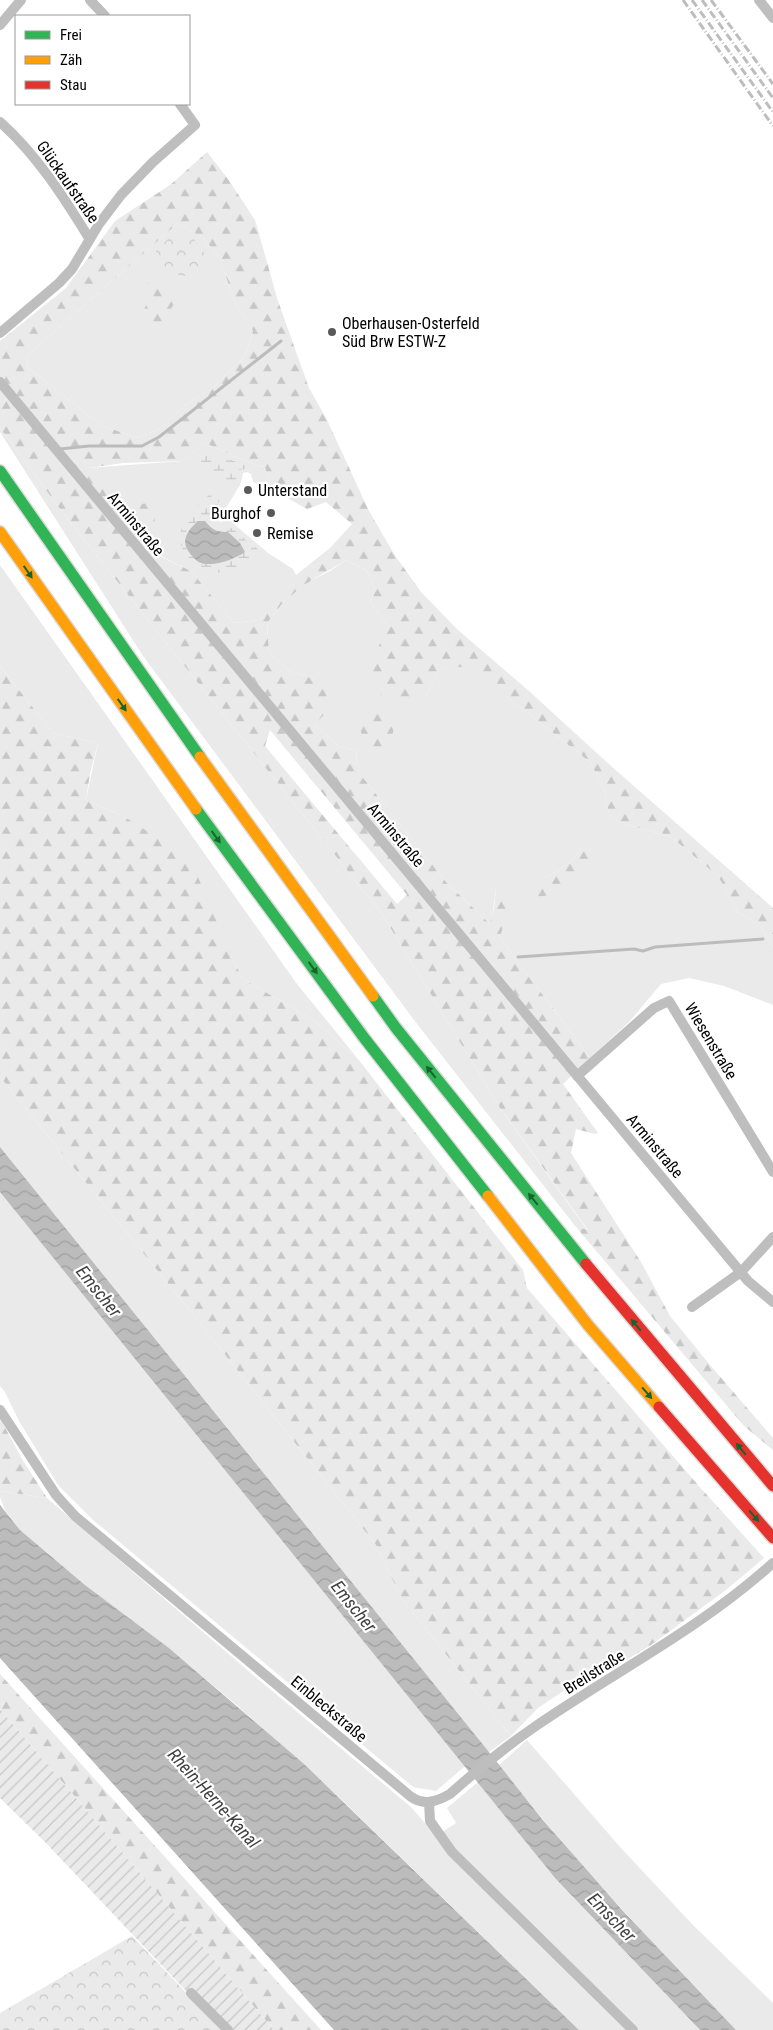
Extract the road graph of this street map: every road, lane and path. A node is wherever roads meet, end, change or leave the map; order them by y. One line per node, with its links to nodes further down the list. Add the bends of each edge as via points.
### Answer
1 (21, 0): 6 (street)
2 (90, 0): 4 (street)
3 (759, 0): 5 (street)
4 (104, 15)
5 (773, 18)
6 (0, 25)
7 (181, 105): 9 (street, Glückaufstraße, via 195,125 135,179)
8 (0, 122): 9 (street, Glückaufstraße, via 46,172)
9 (89, 238): 10 (street, Glückaufstraße, via 59,283)
10 (0, 333)
11 (0, 382): 14 (street, Arminstraße)
12 (0, 472): 21 (highway, one-way to 12, via 617,1303 396,1028 225,794)
13 (0, 532): 22 (highway, one-way to 22, via 199,814 365,1039 588,1325)
14 (577, 1076): 15 (street, Wiesenstraße, via 654,1008 669,1001); 17 (street, Arminstraße)
15 (773, 1172)
16 (773, 1237): 17 (street)
17 (741, 1272): 18 (street, Arminstraße); 19 (street)
18 (773, 1302)
19 (692, 1307)
20 (0, 1410): 24 (street, Einbleckstraße, via 56,1495 75,1516 410,1796 418,1802)
21 (773, 1486)
22 (773, 1538)
23 (773, 1563): 24 (street, Breilstraße, via 693,1627 533,1728 442,1799)
24 (429, 1802): 27 (street, via 430,1821 452,1852)
25 (191, 1993): 26 (street)
26 (228, 2030)
27 (634, 2030)

